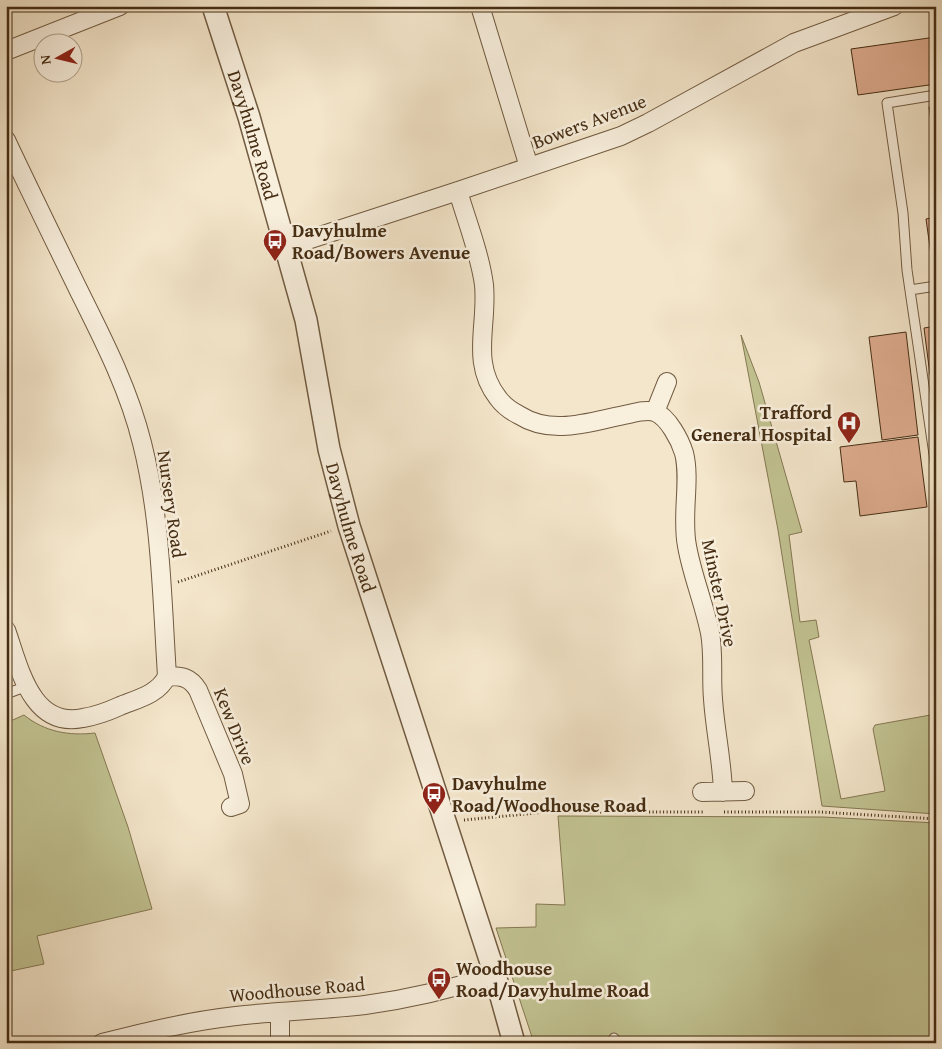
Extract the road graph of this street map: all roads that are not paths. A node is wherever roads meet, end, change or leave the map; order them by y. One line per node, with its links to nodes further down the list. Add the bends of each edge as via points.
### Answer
1 (120, 6): 5 (street)
2 (212, 6): 10 (street, Davyhulme Road, via 249,117)
3 (480, 6): 8 (street)
4 (894, 6): 8 (street, Bowers Avenue, via 794,43 635,130)
5 (6, 51)
6 (936, 95): 12 (lane, via 888,103)
7 (6, 140): 17 (street, Nursery Road, via 104,342 126,392 142,442 157,532)
8 (528, 167): 9 (street, Bowers Avenue)
9 (458, 191): 10 (street, Bowers Avenue); 14 (street, via 484,285 481,354 484,370 499,400 525,420 553,428 638,412)
10 (286, 247): 24 (street, Davyhulme Road, via 306,320 329,450 349,526)
11 (936, 286): 12 (lane)
12 (910, 290): 15 (lane)
13 (667, 382): 14 (street)
14 (655, 412): 21 (street, Minster Drive, via 669,425 684,452 687,546 710,635 712,698)
15 (935, 462)
16 (6, 630): 18 (street)
17 (167, 676): 18 (street, via 160,686 145,696 83,718 67,719 54,715 41,707); 23 (street, Kew Drive, via 187,677 198,690 232,774 240,804)
18 (26, 686): 19 (lane)
19 (6, 694)
20 (702, 792): 21 (street)
21 (723, 792): 22 (street)
22 (745, 792)
23 (231, 807)
24 (494, 975): 25 (street, Woodhouse Road, via 411,998); 28 (street, Davyhulme Road)
25 (280, 1012): 26 (street, Woodhouse Road, via 196,1022); 27 (street)
26 (102, 1043)
27 (280, 1043)
28 (514, 1043)

